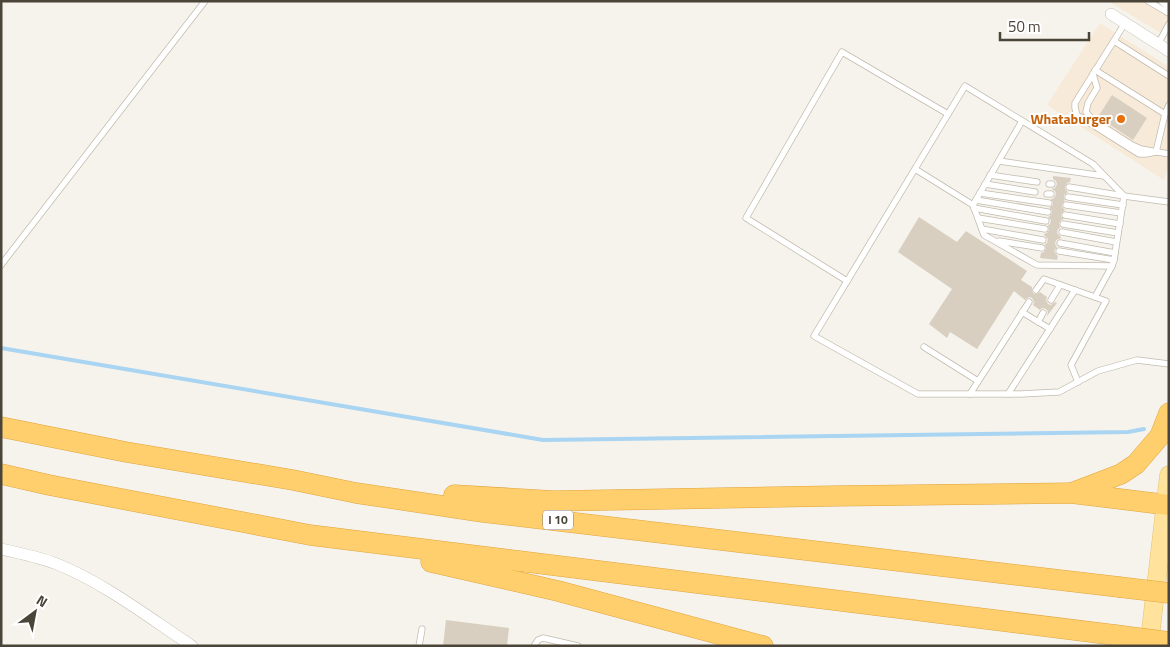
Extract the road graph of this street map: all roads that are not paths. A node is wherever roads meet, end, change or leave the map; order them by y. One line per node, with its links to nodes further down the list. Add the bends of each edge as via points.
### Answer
1 (205, 1): 54 (lane)
2 (1148, 1): 4 (lane)
3 (1161, 1): 4 (lane, via 1166,4)
4 (1168, 12)
5 (1111, 14): 6 (street)
6 (1125, 23): 8 (lane); 9 (street)
7 (1169, 24): 9 (lane)
8 (1114, 42): 11 (lane); 12 (lane)
9 (1158, 44): 10 (street)
10 (1169, 51)
11 (1094, 72): 15 (lane); 17 (lane, via 1097,88 1086,112 1092,120 1132,145); 17 (lane, via 1075,103 1077,115 1139,154)
12 (1169, 76)
13 (1169, 105): 15 (lane)
14 (948, 114): 16 (lane, via 965,86); 20 (lane); 55 (lane, via 842,52 746,218)
15 (1164, 114): 17 (lane)
16 (1022, 121): 19 (lane); 22 (lane, via 1093,164)
17 (1156, 152): 18 (lane)
18 (1169, 154)
19 (999, 161): 21 (lane); 22 (lane)
20 (915, 169): 32 (lane); 55 (lane)
21 (990, 175): 23 (lane); 24 (lane)
22 (1104, 176): 28 (lane)
23 (1036, 182)
24 (985, 184): 26 (lane); 27 (lane)
25 (1069, 187): 28 (lane)
26 (1035, 192)
27 (980, 193): 31 (lane); 32 (lane)
28 (1124, 196): 30 (lane); 33 (lane)
29 (1068, 197): 33 (lane)
30 (1169, 202)
31 (1049, 203)
32 (974, 205): 35 (lane); 38 (lane); 39 (lane)
33 (1123, 205): 36 (lane)
34 (1066, 206): 36 (lane)
35 (1048, 212)
36 (1121, 213): 41 (lane)
37 (1065, 215): 41 (lane)
38 (978, 218): 42 (lane); 43 (lane)
39 (1046, 221)
40 (1063, 224): 45 (lane)
41 (1120, 224): 45 (lane)
42 (982, 229): 46 (lane); 47 (lane, via 984,235)
43 (1045, 229)
44 (1062, 232): 48 (lane)
45 (1118, 233): 48 (lane)
46 (1043, 240)
47 (994, 241): 50 (lane); 53 (lane, via 1036,264)
48 (1116, 242): 52 (lane)
49 (1060, 243): 52 (lane)
50 (1042, 248)
51 (1059, 251): 53 (lane)
52 (1115, 253): 53 (lane)
53 (1113, 263): 59 (lane)
54 (1, 265)
55 (847, 281): 70 (lane, via 814,336 918,394)
56 (1060, 285): 57 (lane, via 1044,279); 58 (lane); 60 (lane)
57 (1036, 290)
58 (1075, 290): 59 (lane); 65 (lane)
59 (1095, 297): 69 (lane, via 1106,301 1071,365)
60 (1051, 300)
61 (1029, 302): 62 (lane)
62 (1022, 312): 64 (lane); 68 (lane)
63 (1044, 313): 64 (lane)
64 (1038, 322): 65 (lane)
65 (1050, 329): 71 (lane)
66 (924, 347): 68 (lane)
67 (1169, 364): 69 (lane, via 1137,360 1098,371)
68 (978, 381): 70 (lane)
69 (1078, 382): 71 (lane, via 1059,392)
70 (970, 394): 71 (lane)
71 (1008, 394)
72 (1169, 413): 77 (highway, via 1160,436 1136,464 1121,474)
73 (1, 427): 76 (highway, I 10)
74 (1, 474): 79 (highway)
75 (1169, 475): 78 (main road)
76 (293, 480): 77 (highway, via 552,501); 81 (highway, I 10, bridge, via 483,512)
77 (1071, 493): 78 (highway)
78 (1167, 505): 89 (main road)
79 (310, 535): 83 (highway, bridge); 88 (highway, via 558,592)
80 (1, 549): 84 (street, via 56,563 91,580)
81 (1169, 593)
82 (422, 629): 85 (lane)
83 (1169, 642)
84 (192, 646)
85 (419, 646)
86 (534, 646): 87 (lane, via 542,638)
87 (578, 646)
88 (764, 646)
89 (1149, 646)

